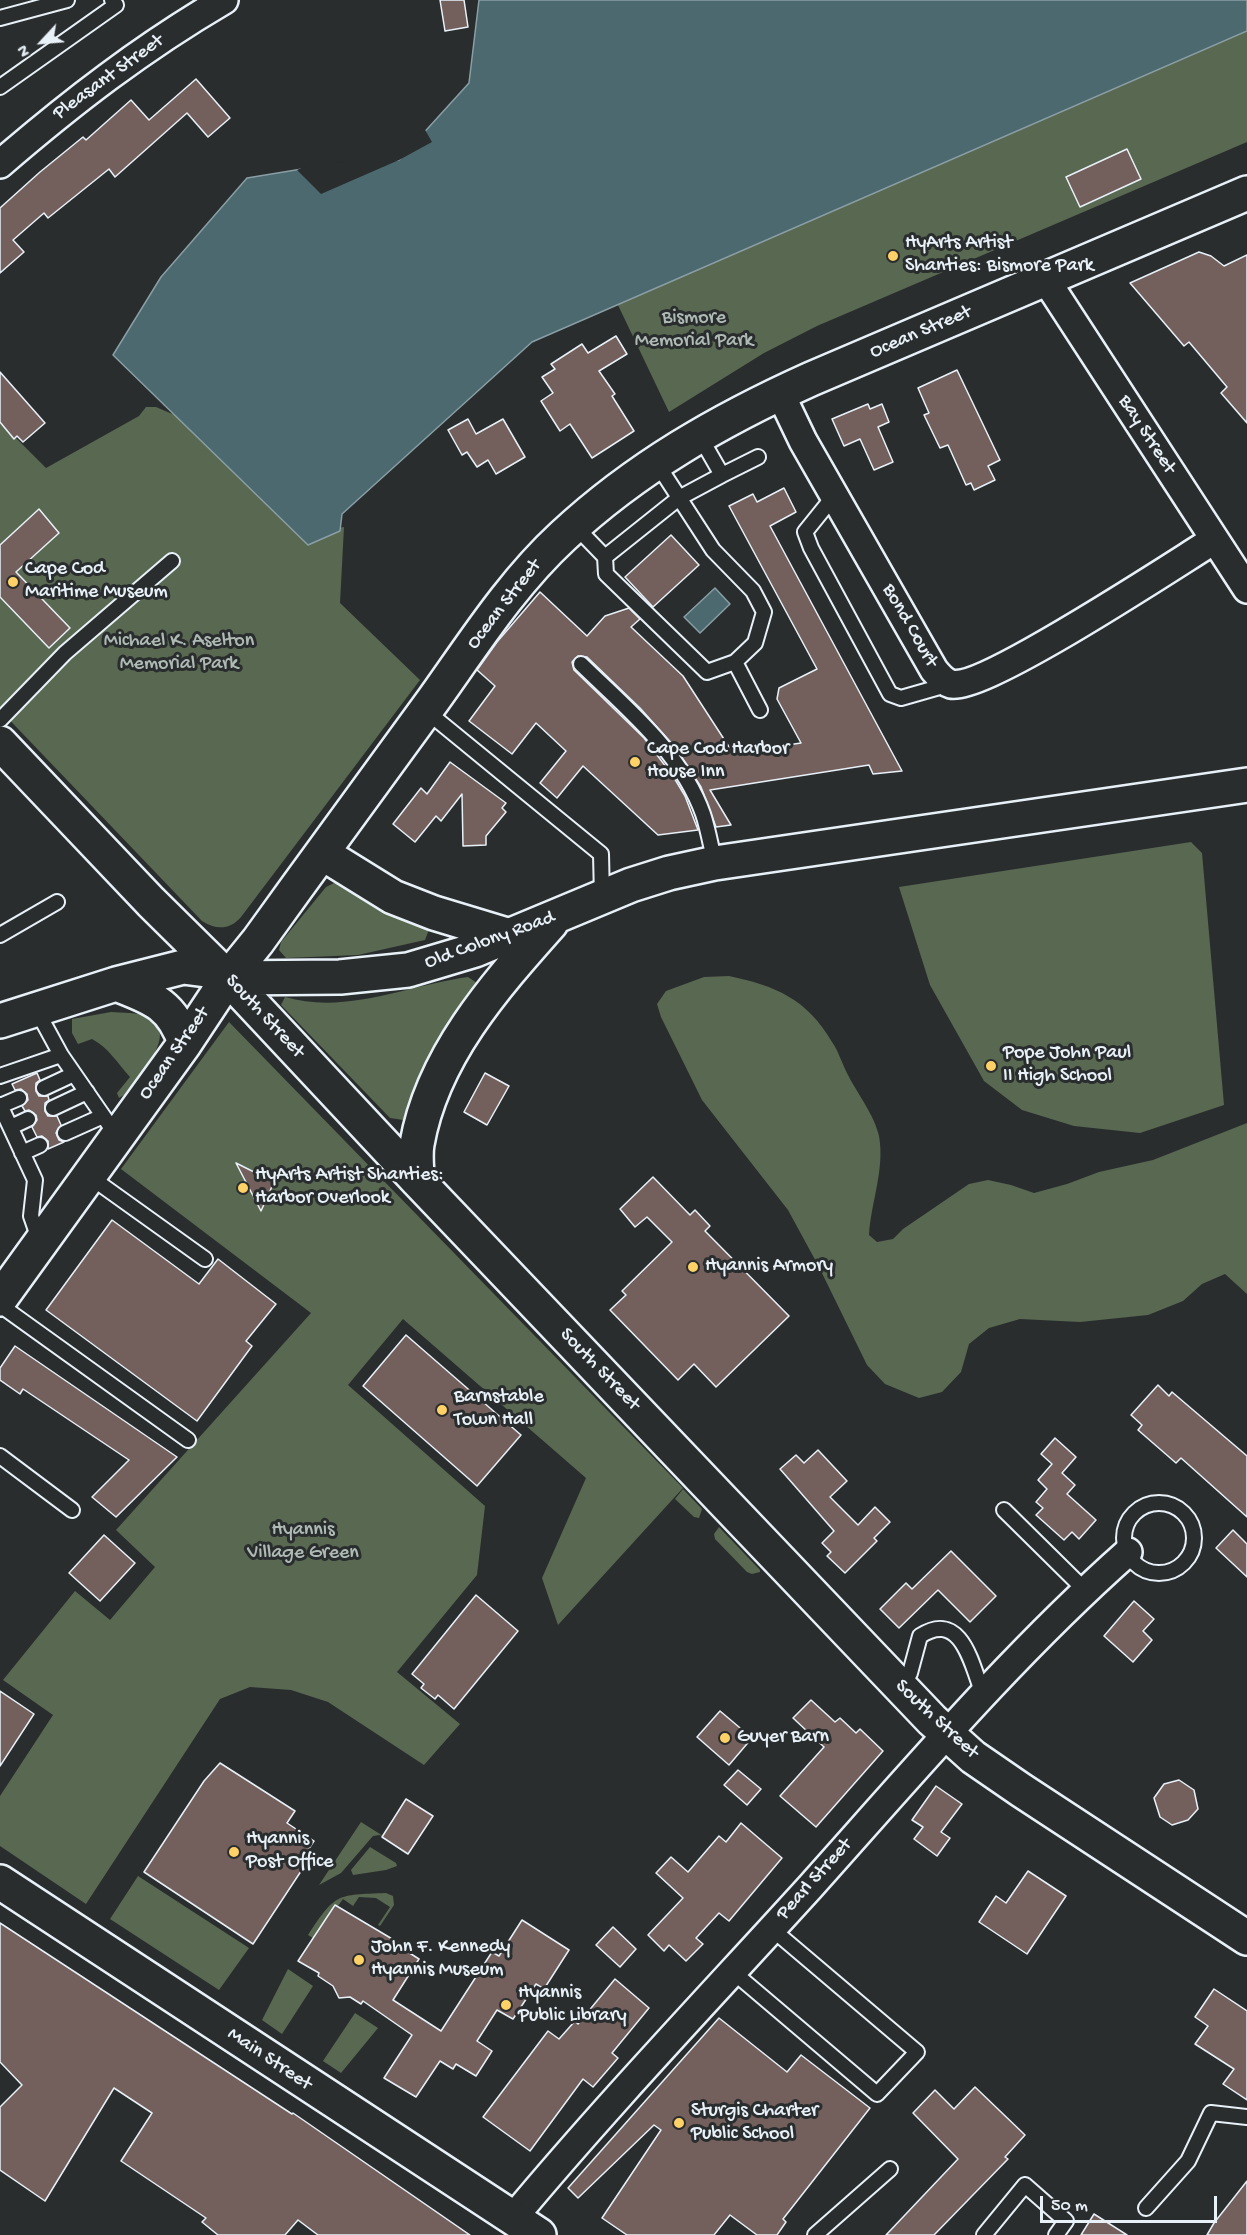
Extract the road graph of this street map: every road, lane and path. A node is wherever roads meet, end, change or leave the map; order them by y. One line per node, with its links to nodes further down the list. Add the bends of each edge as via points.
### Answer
1 (67, 0): 4 (lane)
2 (112, 0): 5 (lane, via 116,5)
3 (224, 0): 6 (street, Pleasant Street, via 196,11 73,101)
4 (0, 18)
5 (0, 87)
6 (0, 164)
7 (1247, 193): 8 (main road, Ocean Street)
8 (1046, 280): 9 (main road, Ocean Street); 17 (street, Bay Street)
9 (780, 393): 10 (main road, Ocean Street); 14 (street, Bond Court)
10 (699, 435): 12 (main road, Ocean Street); 13 (lane)
11 (758, 457): 13 (lane)
12 (656, 462): 15 (lane); 16 (main road, Ocean Street)
13 (722, 475): 15 (lane)
14 (834, 496): 23 (street, Bond Court, via 934,670); 23 (lane, via 805,532 890,694 901,698)
15 (679, 498): 18 (lane); 21 (lane, via 713,550 753,591 764,612 754,643)
16 (575, 526): 18 (lane); 25 (main road, Ocean Street, via 514,587)
17 (1214, 540): 20 (street, Bay Street); 23 (street, Bond Court, via 1030,653 988,674)
18 (605, 557): 21 (lane, via 606,574 707,672)
19 (172, 561): 26 (lane, via 65,653)
20 (1247, 589)
21 (735, 662): 24 (lane)
22 (581, 664): 30 (lane, via 657,739 688,782 703,814)
23 (950, 684)
24 (760, 710)
25 (425, 711): 29 (main road, Ocean Street); 31 (lane, via 601,854)
26 (0, 720)
27 (3, 751): 36 (main road, South Street)
28 (1247, 784): 30 (main road, Old Colony Road)
29 (322, 853): 35 (main road, via 393,897); 36 (main road, Ocean Street)
30 (715, 863): 31 (main road, Old Colony Road, via 669,873)
31 (602, 897): 33 (main road, Old Colony Road)
32 (57, 902): 34 (lane)
33 (557, 917): 35 (main road, Old Colony Road); 56 (main road, via 493,990 446,1063 425,1114 417,1146)
34 (0, 935)
35 (510, 936): 36 (main road, Old Colony Road, via 437,963 386,973)
36 (228, 978): 37 (main road, Old Colony Road, via 206,970 183,968); 40 (main road, Ocean Street); 56 (main road, South Street)
37 (116, 984): 38 (main road, Old Colony Road); 40 (main road, via 161,1003 177,1022)
38 (36, 1009): 39 (main road, Old Colony Road); 41 (lane)
39 (0, 1022)
40 (185, 1042): 50 (main road, Ocean Street)
41 (61, 1055): 42 (lane); 43 (lane)
42 (74, 1074): 44 (lane); 45 (lane)
43 (0, 1076)
44 (44, 1088)
45 (87, 1092): 48 (lane); 50 (lane)
46 (19, 1098): 47 (lane)
47 (0, 1105): 51 (lane)
48 (53, 1108)
49 (28, 1119): 51 (lane)
50 (110, 1126): 52 (lane); 55 (main road, Ocean Street)
51 (11, 1127): 54 (lane)
52 (65, 1133)
53 (40, 1145): 54 (lane)
54 (22, 1153): 57 (lane, via 35,1180 32,1216)
55 (89, 1176): 57 (main road, Ocean Street); 58 (lane)
56 (417, 1180): 66 (main road, South Street)
57 (40, 1241): 59 (main road, Ocean Street)
58 (205, 1259)
59 (2, 1292): 60 (lane)
60 (188, 1440)
61 (0, 1456): 62 (lane)
62 (72, 1510)
63 (1004, 1510): 65 (lane)
64 (1128, 1552): 64 (lane, via 1133,1561 1153,1572 1174,1569 1190,1554 1194,1533 1190,1522 1173,1506 1149,1504 1139,1509 1125,1528); 65 (street, Pearl Street)
65 (1084, 1590): 67 (street, Pearl Street)
66 (902, 1689): 67 (lane, via 920,1636 930,1630 947,1629 962,1641); 68 (main road, South Street)
67 (983, 1695): 68 (street, Pearl Street)
68 (947, 1735): 70 (street, Pearl Street); 71 (main road, South Street, via 1011,1784)
69 (0, 1882): 76 (main road, Main Street)
70 (772, 1929): 72 (street, Pearl Street); 72 (lane, via 917,2052 877,2094)
71 (1247, 1938)
72 (732, 1971): 76 (street, Pearl Street)
73 (1247, 2117): 75 (lane, via 1211,2113 1188,2161)
74 (890, 2169): 77 (lane)
75 (1146, 2208)
76 (526, 2227)
77 (815, 2235)
78 (984, 2235): 79 (lane, via 1025,2185 1066,2221)
79 (1056, 2235)

